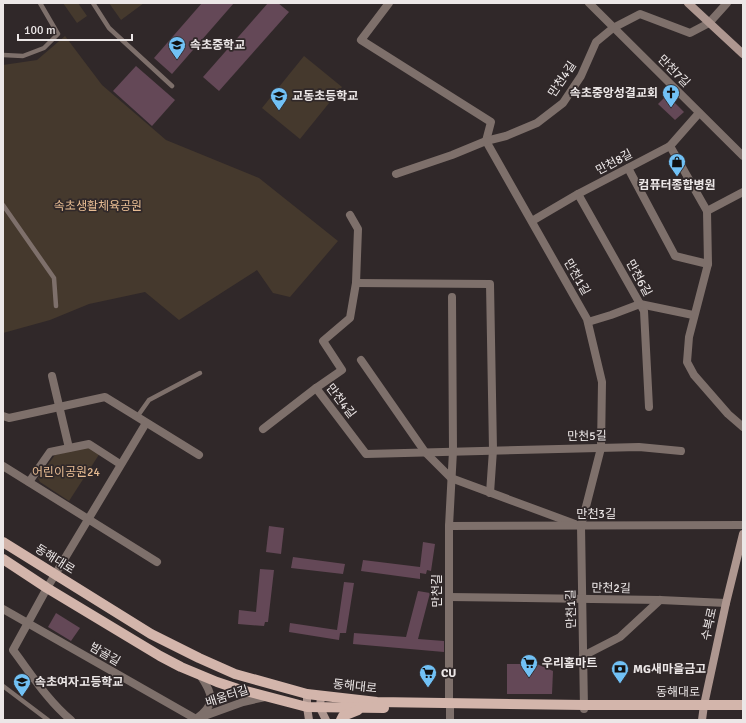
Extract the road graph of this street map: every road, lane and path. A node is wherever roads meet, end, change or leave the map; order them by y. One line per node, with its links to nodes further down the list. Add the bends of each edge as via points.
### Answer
1 (40, 3): 10 (lane, via 58,34 44,48 22,56)
2 (93, 3): 11 (lane, via 109,28)
3 (389, 3): 13 (street, via 360,40 491,122)
4 (588, 3): 8 (street, 만천7길)
5 (688, 3): 7 (street)
6 (727, 3): 7 (street)
7 (709, 23): 8 (street, 만천4길, via 690,33 640,14); 9 (street)
8 (613, 28): 12 (street, 만천7길); 13 (street, 만천4길, via 596,42 581,76 563,103 537,122 506,136)
9 (743, 54)
10 (3, 55)
11 (172, 86)
12 (699, 113): 14 (street, 만천8길); 15 (street, 만천7길)
13 (486, 141): 17 (street, 만천4길); 23 (street, 만천1길)
14 (670, 146): 16 (street, 만천8길); 21 (street)
15 (743, 156)
16 (628, 168): 19 (street, 만천8길); 24 (street, via 675,256)
17 (396, 174)
18 (743, 192): 21 (street)
19 (578, 194): 23 (street, 만천8길); 27 (street, 만천6길)
20 (3, 205): 28 (lane, via 54,278)
21 (707, 211): 24 (street)
22 (350, 215): 25 (street, 만천4길, via 358,229)
23 (532, 221): 30 (street, 만천1길)
24 (708, 264): 29 (street)
25 (356, 283): 34 (street, 만천4길, via 350,318 323,342 342,370); 44 (street, via 490,284)
26 (452, 297): 45 (street, 만천길)
27 (640, 304): 29 (street); 30 (street); 36 (street, 만천6길, via 644,311)
28 (56, 306)
29 (694, 315): 40 (street, via 687,362 694,375 718,403)
30 (588, 322): 43 (street, 만천1길, via 602,382)
31 (361, 360): 47 (street)
32 (200, 373): 38 (lane, via 149,400)
33 (52, 376): 35 (street)
34 (316, 388): 41 (street); 47 (street, 만천4길, via 366,454)
35 (60, 407): 37 (street, via 9,418); 38 (street, via 105,397); 42 (street)
36 (649, 407)
37 (3, 416)
38 (136, 417): 39 (street)
39 (146, 423): 48 (street); 49 (street)
40 (743, 427)
41 (263, 429)
42 (69, 448): 49 (street, via 89,444); 52 (street, via 50,452)
43 (601, 448): 44 (street, 만천5길); 46 (street, 만천5길, via 639,447); 57 (street, 만천1길)
44 (493, 450): 45 (street, 만천5길); 53 (street)
45 (453, 451): 47 (street, 만천5길); 51 (street, 만천길)
46 (681, 451)
47 (425, 452): 51 (street)
48 (199, 455)
49 (120, 464): 54 (street)
50 (3, 466): 52 (street)
51 (451, 478): 53 (street); 56 (street, 만천길)
52 (29, 482): 54 (street)
53 (490, 493): 57 (street)
54 (88, 519): 62 (street); 63 (street)
55 (743, 525): 57 (street, 만천3길)
56 (449, 526): 57 (street, 만천3길); 65 (street, 만천길)
57 (581, 526): 66 (street, 만천1길)
58 (743, 534): 61 (street, 수복로)
59 (3, 542): 63 (main road, 동해대로)
60 (3, 559): 64 (main road, 동해대로)
61 (740, 559): 68 (street, 수복로)
62 (157, 562)
63 (56, 574): 64 (street); 74 (main road, 동해대로, via 152,634 199,658 235,674)
64 (47, 588): 70 (street); 72 (main road, 동해대로, via 160,656)
65 (449, 597): 66 (street, 만천2길); 78 (street, 만천길)
66 (582, 599): 67 (street, 만천2길); 71 (street, 만천1길)
67 (660, 600): 68 (street, 만천2길); 71 (street, via 620,637)
68 (726, 603): 81 (street, 수복로)
69 (3, 609): 70 (street, 밤골길)
70 (27, 623): 86 (street, via 13,650 45,693); 87 (street, 밤골길)
71 (583, 656): 80 (street, 만천1길)
72 (200, 675): 76 (main road, 동해대로); 87 (street, 배움터길, via 211,694 208,710)
73 (3, 686): 85 (lane)
74 (307, 694): 75 (main road, 동해대로); 79 (street)
75 (321, 695): 78 (main road, 동해대로, via 377,702); 82 (street)
76 (265, 697): 79 (main road, 동해대로); 87 (street, 배움터길, via 243,702)
77 (743, 705): 81 (main road, 동해대로)
78 (450, 706): 80 (main road, 동해대로); 83 (main road, 동해대로); 91 (street, 만천길)
79 (306, 707): 82 (main road, 동해대로); 88 (street)
80 (584, 707): 81 (main road, 동해대로)
81 (703, 707): 84 (main road, 동해대로); 92 (street, 수복로)
82 (320, 708): 83 (main road, 동해대로); 89 (street)
83 (362, 708): 90 (main road, via 343,716)
84 (743, 709)
85 (48, 720)
86 (71, 720)
87 (195, 720)
88 (309, 720)
89 (326, 720)
90 (341, 720)
91 (450, 720)
92 (702, 720)

